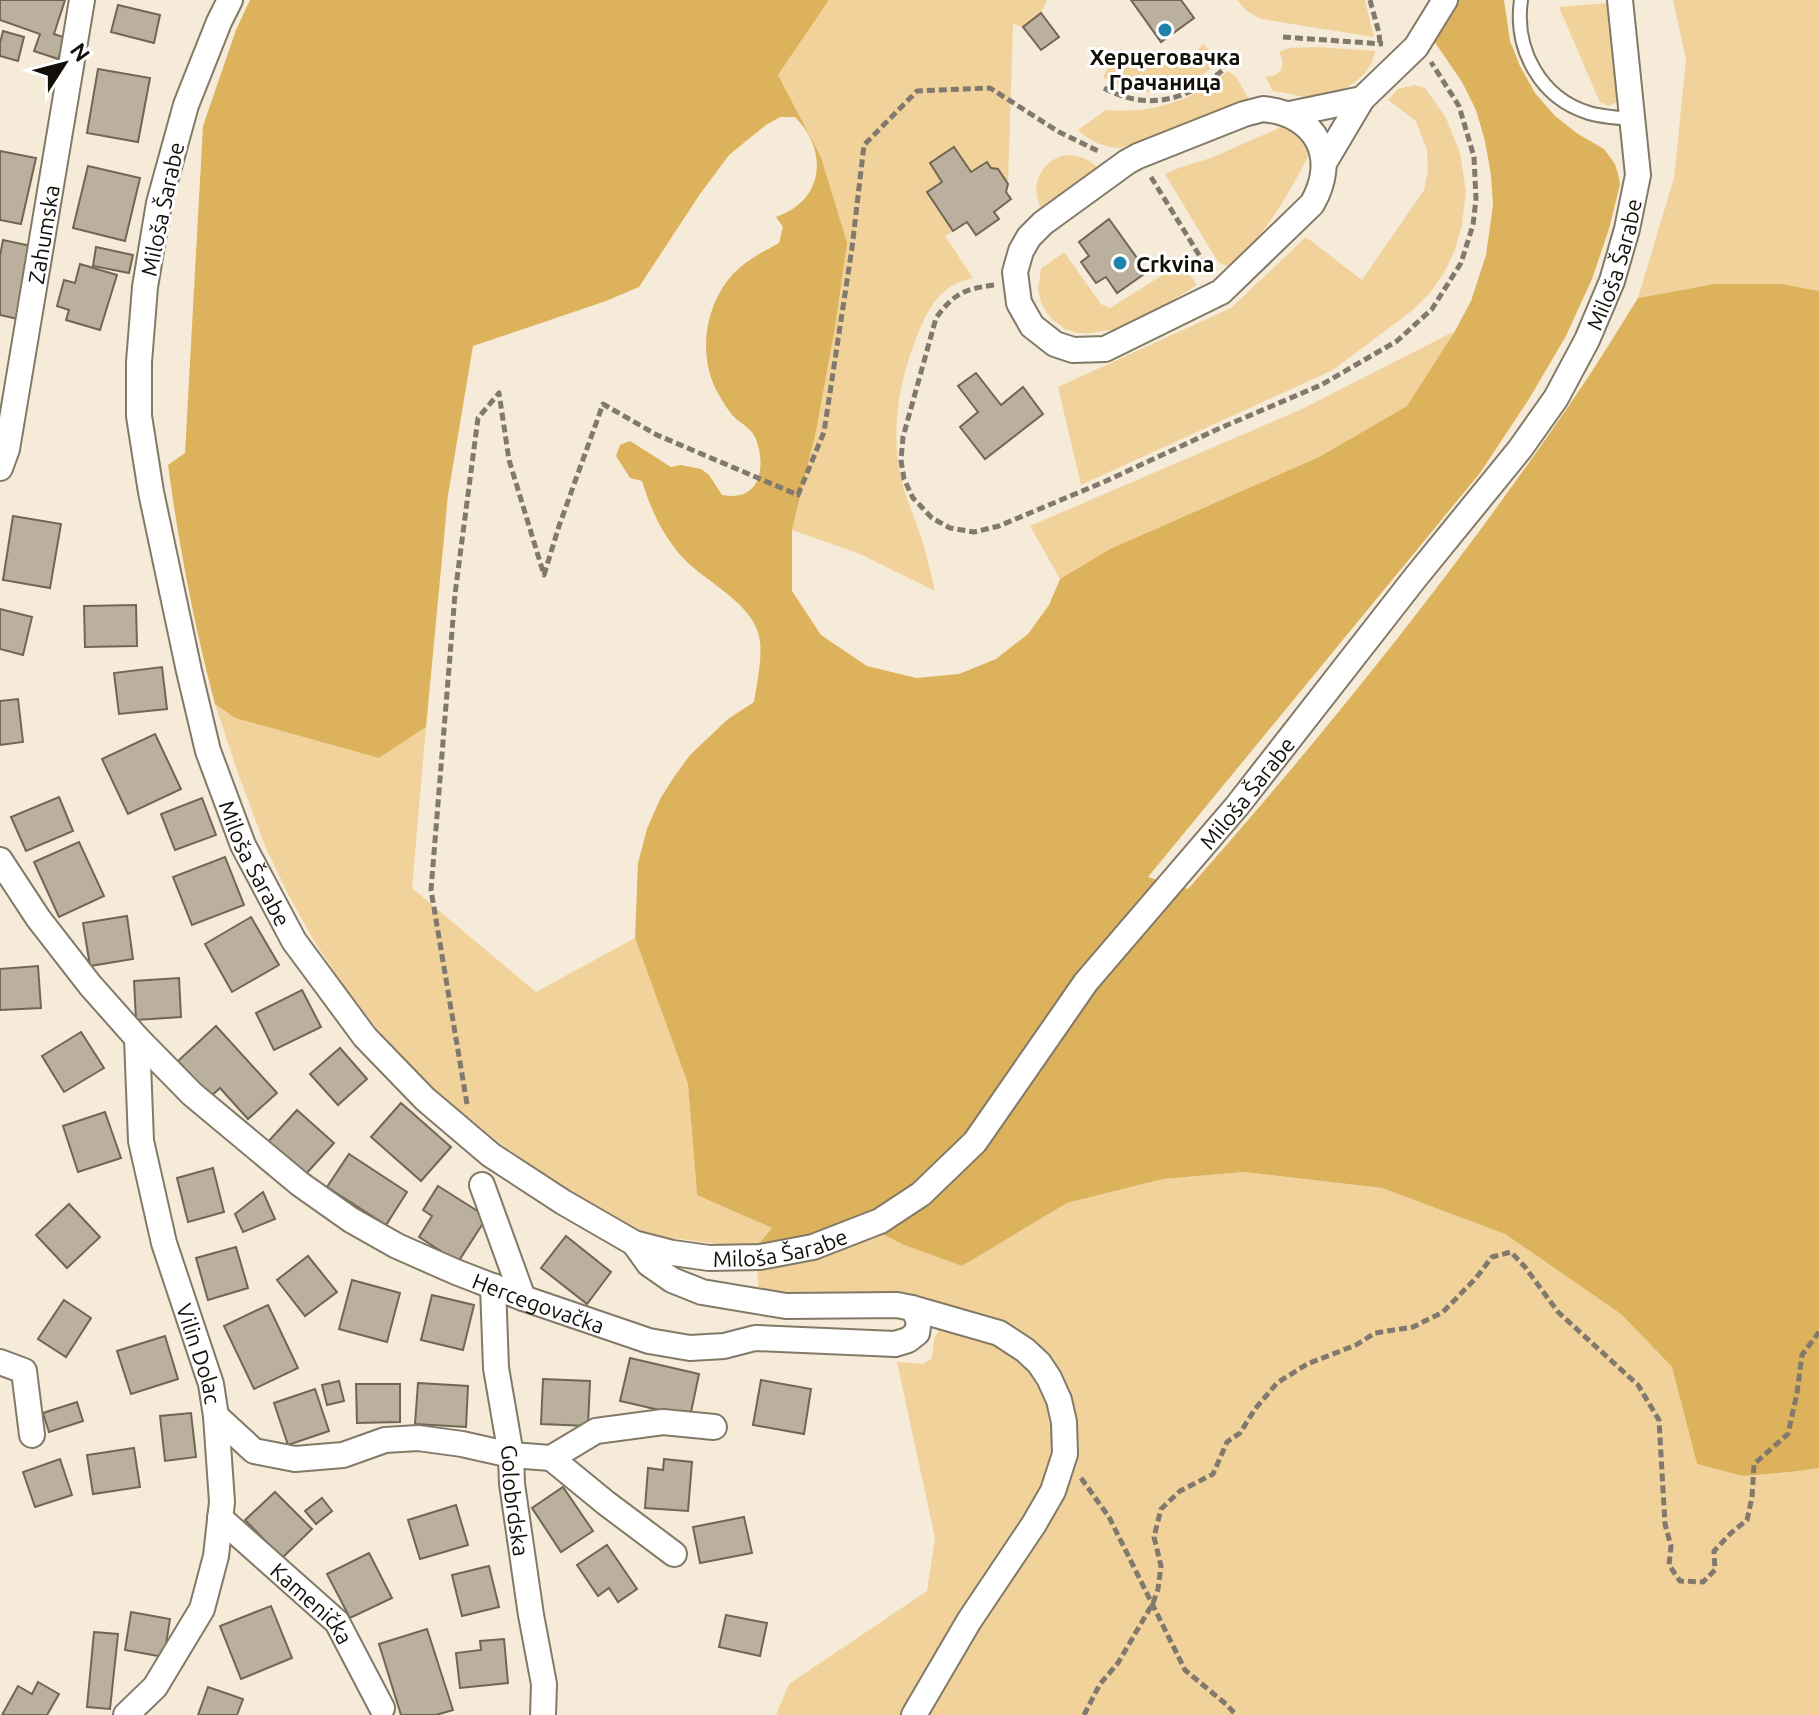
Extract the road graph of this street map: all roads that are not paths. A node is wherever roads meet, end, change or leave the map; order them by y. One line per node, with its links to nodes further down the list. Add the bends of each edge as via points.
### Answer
1 (82, 0): 10 (street, Zahumska)
2 (230, 0): 14 (street, Miloša Šarabe, via 186,105 159,203 139,362 139,416 151,492 208,751 243,845 294,941 365,1037 425,1099 491,1155)
3 (1445, 0): 6 (street, via 1416,47)
4 (1521, 0): 8 (lane, via 1520,33 1543,83 1587,113)
5 (1620, 0): 8 (street, Miloša Šarabe)
6 (1362, 99): 7 (street); 9 (street)
7 (1290, 114): 9 (street, via 1315,136); 9 (street, via 1263,109 1244,114 1132,159 1043,223 1021,251 1015,272 1019,303 1032,326 1073,350 1105,349 1221,292 1312,204 1321,189)
8 (1633, 119): 14 (street, Miloša Šarabe, via 1638,175 1627,229 1612,281 1556,398 1237,806 1086,982 975,1142 921,1194 880,1221 813,1247 760,1257 709,1258)
9 (1324, 163)
10 (0, 468)
11 (0, 860): 12 (street, Hercegovačka, via 90,985)
12 (137, 1038): 15 (street, Hercegovačka, via 192,1094 351,1220 397,1246); 19 (street, Vilin Dolac, via 141,1141 164,1243 211,1384)
13 (482, 1185): 16 (street)
14 (634, 1243): 17 (street, via 649,1264 702,1292 786,1306)
15 (493, 1286): 16 (street, Hercegovačka); 22 (street, Golobrdska, via 496,1368)
16 (523, 1298): 17 (street, Hercegovačka, via 649,1341 690,1348 755,1338 895,1344 917,1333 919,1320)
17 (912, 1308): 29 (street, via 999,1333 1032,1357 1059,1400 1065,1454 1053,1491 1034,1524)
18 (0, 1362): 21 (street, via 24,1371)
19 (216, 1416): 22 (street, Vilin Dolac, via 254,1451 295,1459 343,1455 385,1440 418,1438); 24 (street)
20 (714, 1427): 23 (street, via 663,1422 596,1431)
21 (32, 1435)
22 (511, 1455): 23 (street, Vilin Dolac); 28 (street, Golobrdska, via 544,1684)
23 (551, 1458): 25 (street)
24 (220, 1518): 26 (street, Kamenička, via 337,1622); 27 (street, via 202,1609)
25 (674, 1554)
26 (382, 1708)
27 (139, 1711)
28 (543, 1715)
29 (914, 1715)

